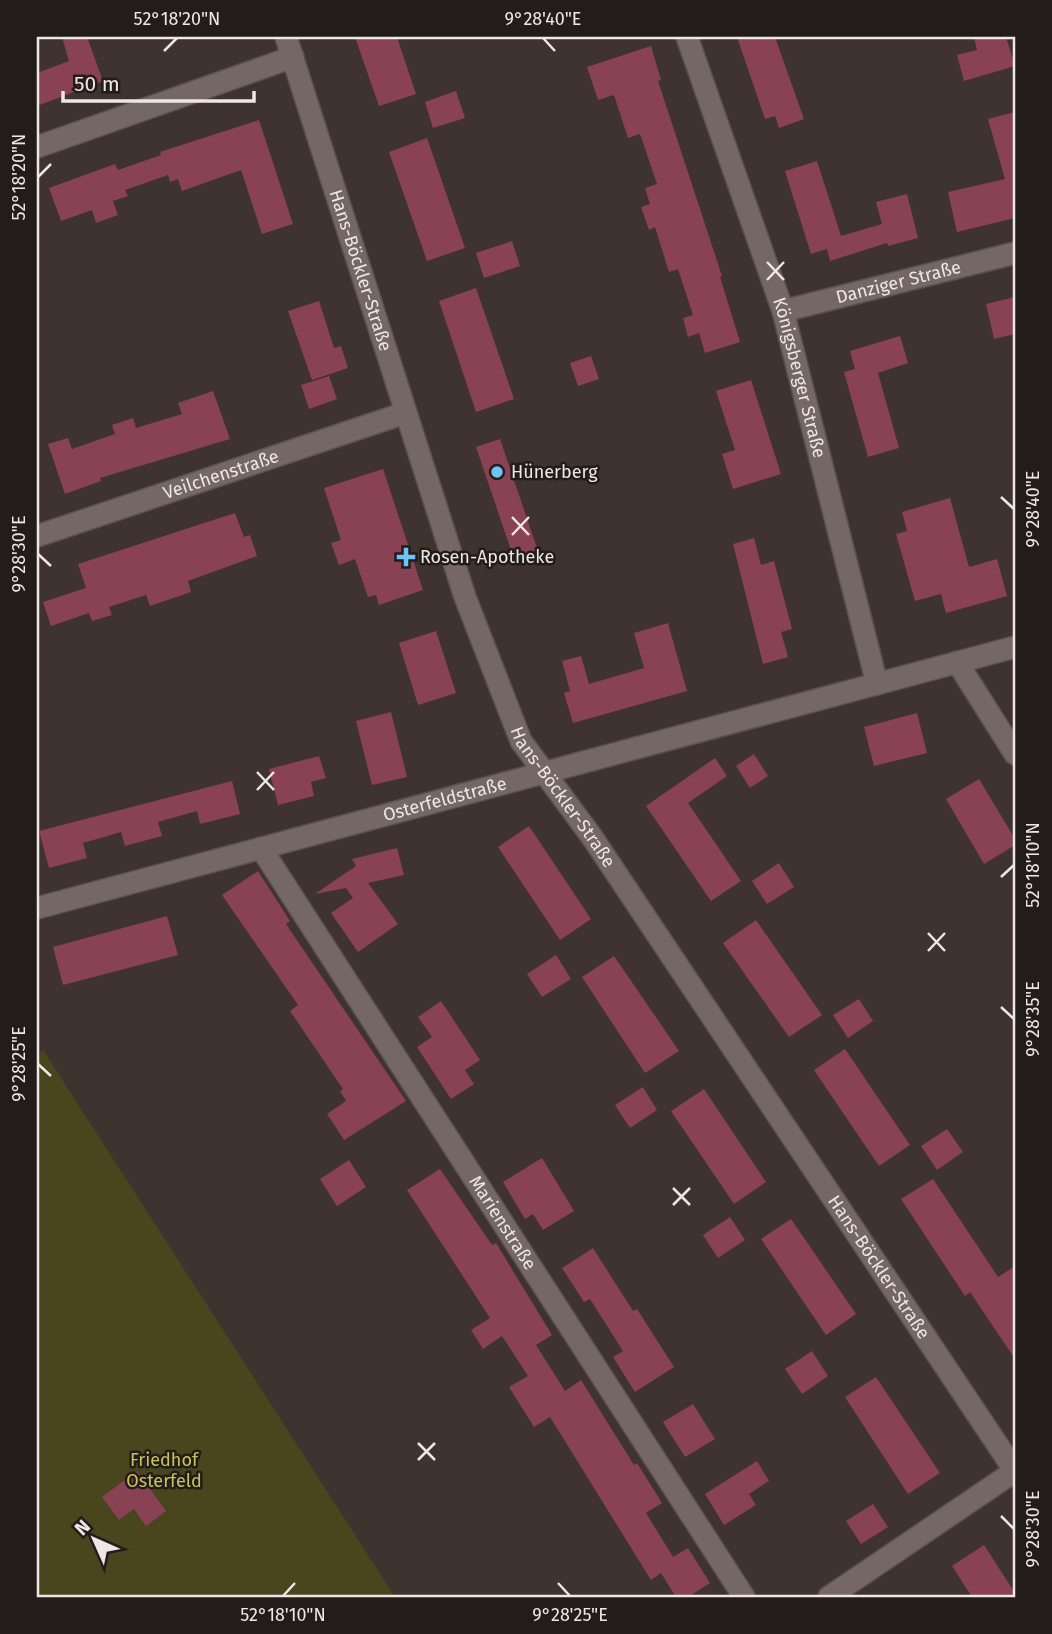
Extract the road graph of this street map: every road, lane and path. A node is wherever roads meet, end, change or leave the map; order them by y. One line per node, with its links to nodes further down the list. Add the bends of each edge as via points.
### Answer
1 (687, 37): 5 (street, Königsberger Straße)
2 (290, 47): 3 (street); 6 (street, Hans-Böckler-Straße)
3 (37, 147)
4 (1015, 253): 5 (street, Danziger Straße)
5 (783, 311): 10 (street, Königsberger Straße)
6 (405, 413): 7 (street, Veilchenstraße); 12 (street, Hans-Böckler-Straße, via 465,597 522,741)
7 (37, 536)
8 (1015, 647): 9 (street, Osterfeldstraße)
9 (957, 662): 10 (street, Osterfeldstraße); 11 (street)
10 (877, 684): 12 (street, Osterfeldstraße)
11 (1015, 754)
12 (545, 774): 13 (street, Osterfeldstraße); 15 (street, Hans-Böckler-Straße, via 592,837)
13 (261, 848): 14 (street, Osterfeldstraße); 16 (street, Marienstraße)
14 (37, 908)
15 (1015, 1471): 17 (street)
16 (744, 1597)
17 (829, 1597)

